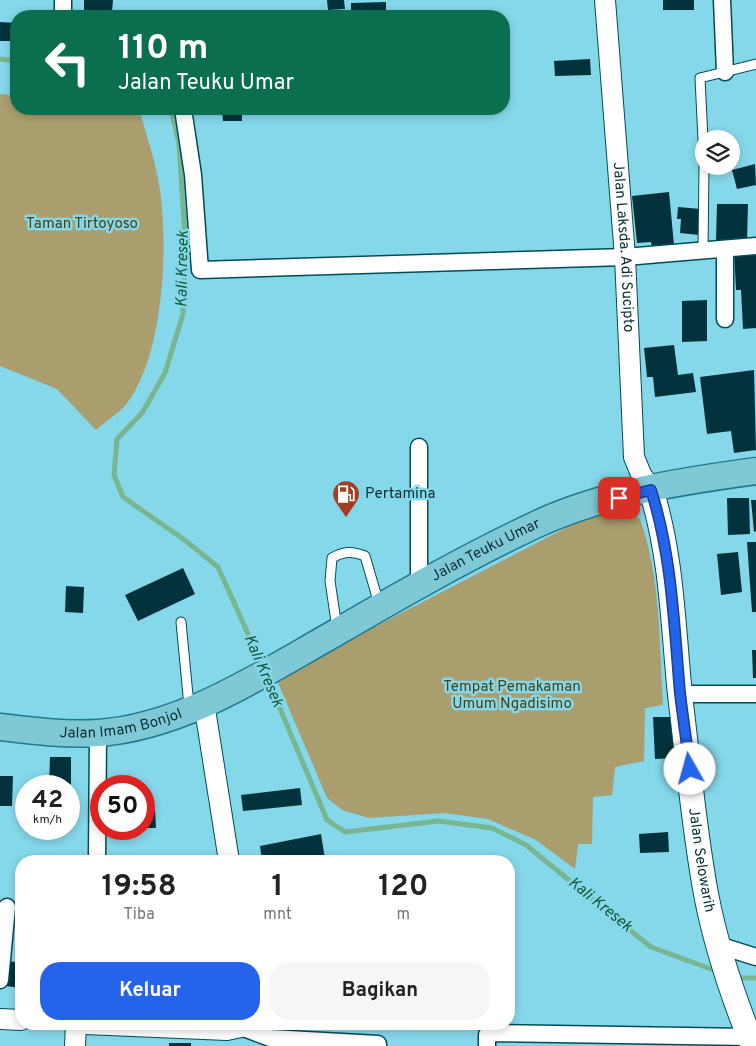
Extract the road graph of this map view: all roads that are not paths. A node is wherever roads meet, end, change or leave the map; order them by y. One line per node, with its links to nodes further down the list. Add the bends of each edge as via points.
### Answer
1 (606, 0): 11 (street, Jalan Laksda. Adi Sucipto)
2 (722, 0): 4 (street)
3 (756, 64): 4 (lane)
4 (725, 72): 6 (lane, via 700,78)
5 (183, 115): 11 (street, via 193,175 200,270)
6 (703, 130)
7 (704, 175): 10 (lane)
8 (756, 246): 9 (street)
9 (725, 248): 10 (street); 12 (street)
10 (703, 250): 11 (street)
11 (625, 258): 15 (street, Jalan Laksda. Adi Sucipto, via 634,457)
12 (725, 319)
13 (419, 448): 16 (street)
14 (756, 470): 15 (main road, Jalan Teuku Umar)
15 (651, 490): 16 (main road, Jalan Teuku Umar, via 588,505 536,525); 21 (main road, Jalan Selowarih, via 673,601)
16 (419, 586): 17 (main road, Jalan Teuku Umar)
17 (380, 607): 19 (main road, Jalan Teuku Umar); 19 (lane, via 365,556 353,551 338,554 332,558 330,569)
18 (181, 622): 23 (lane)
19 (338, 631): 20 (main road, Jalan Teuku Umar)
20 (237, 688): 23 (main road, Jalan Imam Bonjol)
21 (680, 694): 22 (street); 29 (main road, Jalan Selowarih, via 706,895)
22 (756, 694)
23 (197, 706): 25 (main road, Jalan Imam Bonjol, via 163,719); 27 (street)
24 (0, 727): 25 (main road, Jalan Imam Bonjol)
25 (98, 733): 26 (street)
26 (97, 855)
27 (228, 855)
28 (7, 907): 31 (street)
29 (720, 950): 30 (street); 36 (main road, Jalan Selowarih, via 730,989)
30 (756, 957)
31 (0, 980)
32 (0, 1019): 33 (street)
33 (15, 1020)
34 (76, 1030): 38 (street)
35 (253, 1030): 37 (street, via 270,1038)
36 (751, 1041): 39 (street, via 491,1033 487,1035)
37 (378, 1044)
38 (75, 1046)
39 (487, 1046)

